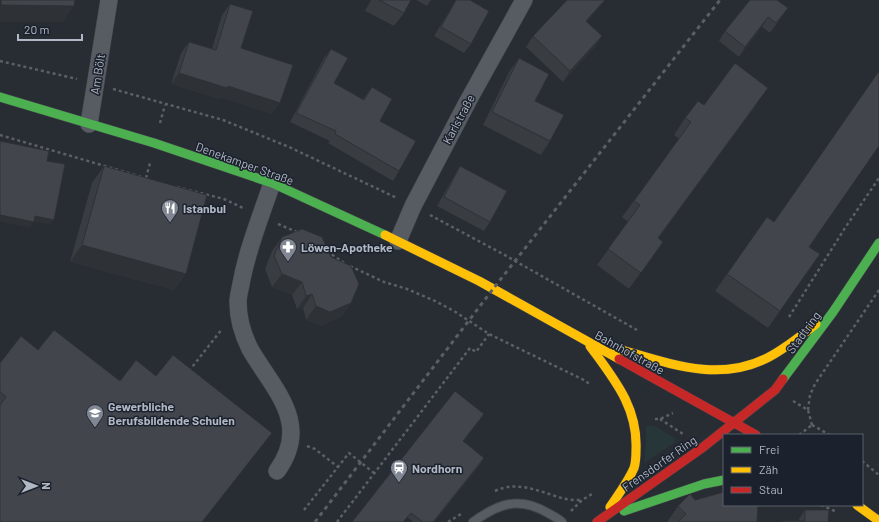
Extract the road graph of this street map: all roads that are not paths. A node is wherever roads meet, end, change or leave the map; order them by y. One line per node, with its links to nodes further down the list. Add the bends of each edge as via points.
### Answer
1 (109, 0): 4 (street, Am Bölt)
2 (524, 0): 6 (street, Karlstraße, via 413,206)
3 (0, 97): 4 (street, Denekamper Straße)
4 (89, 124): 5 (street, Denekamper Straße)
5 (272, 183): 6 (street, Denekamper Straße); 13 (street, via 243,272 238,302 241,327 250,348 281,396 290,420 292,439 285,460)
6 (398, 241): 8 (street, Denekamper Straße)
7 (879, 243): 9 (street, Stadtring)
8 (493, 289): 10 (street, Bahnhofstraße)
9 (833, 312): 10 (street, via 775,354 754,364 734,368 694,369); 11 (street, Stadtring, via 775,390)
10 (585, 340): 11 (street, Bahnhofstraße); 16 (street, via 628,401 635,421 637,443 635,466)
11 (735, 423): 12 (street, Bahnhofstraße); 16 (street, Frensdorfer Ring)
12 (754, 434)
13 (277, 471)
14 (723, 480): 16 (street, via 704,484)
15 (858, 506): 17 (street)
16 (600, 520)
17 (879, 521)
18 (473, 522): 19 (lane, via 496,508 508,504 528,503)
19 (562, 522)

